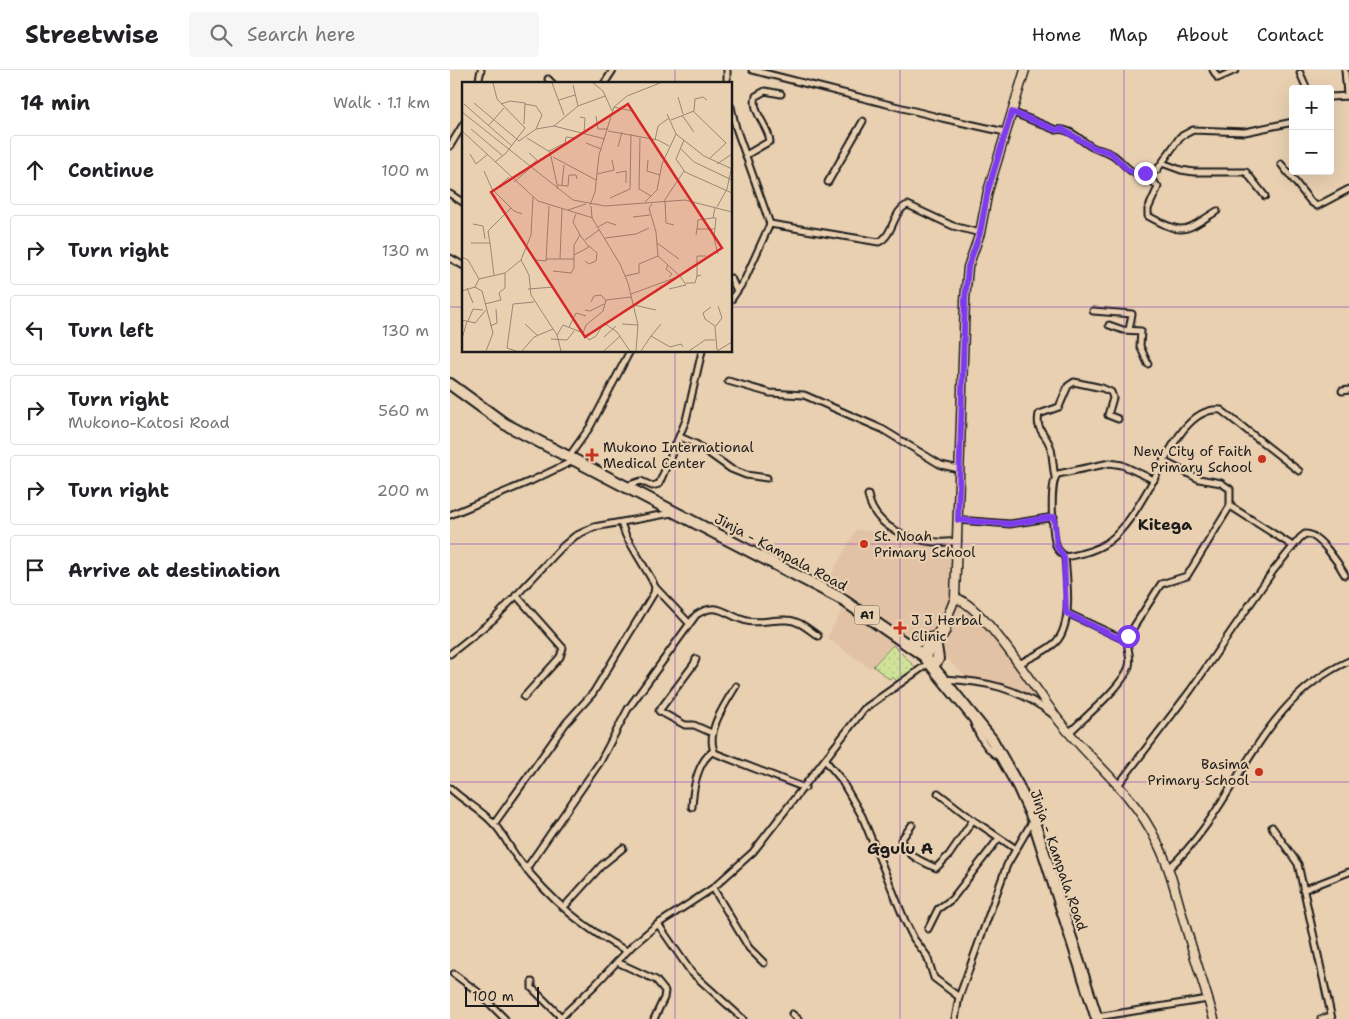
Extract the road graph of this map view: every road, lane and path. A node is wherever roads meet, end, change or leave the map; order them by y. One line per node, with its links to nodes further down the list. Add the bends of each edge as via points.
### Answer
1 (613, 70): 10 (street)
2 (752, 70): 20 (street)
3 (1025, 70): 16 (main road)
4 (1213, 70): 5 (street, via 1218,78)
5 (1236, 70)
6 (1345, 70): 13 (street)
7 (1300, 73): 11 (street)
8 (548, 79): 9 (street)
9 (551, 82)
10 (605, 82)
11 (1305, 85)
12 (781, 94): 22 (street, via 765,91 756,96 755,106 770,141)
13 (1348, 96): 14 (street)
14 (1334, 98)
15 (732, 110): 22 (street)
16 (1012, 112): 20 (main road); 25 (street, via 1056,130 1062,129 1092,147 1111,153 1134,174 1141,176)
17 (863, 121): 26 (street)
18 (1289, 123): 23 (street, via 1245,132 1193,130 1180,137)
19 (462, 126): 21 (street)
20 (1005, 132): 33 (main road, via 988,190)
21 (450, 146)
22 (746, 154): 32 (street)
23 (1162, 163): 25 (street, via 1157,170); 29 (street, via 1194,172 1246,172)
24 (1281, 164): 27 (street, via 1317,206)
25 (1145, 173): 31 (street, via 1158,187 1148,216 1170,227 1185,230)
26 (828, 182)
27 (1349, 189)
28 (450, 194): 30 (street)
29 (1264, 196)
30 (462, 203)
31 (1217, 211)
32 (770, 224): 33 (street, via 880,242 888,235 901,210 908,205 953,226); 37 (street)
33 (980, 233): 53 (main road, via 968,267)
34 (450, 258): 35 (street)
35 (462, 265)
36 (732, 280): 37 (street)
37 (737, 291): 38 (street)
38 (732, 298)
39 (1093, 311): 41 (street, via 1132,314)
40 (1109, 325): 41 (street)
41 (1130, 330): 44 (street, via 1141,331 1140,346)
42 (629, 352): 51 (street)
43 (702, 352): 50 (street)
44 (1148, 364)
45 (728, 381): 53 (street, via 770,393 804,395 882,428 941,465)
46 (450, 384): 51 (highway, Jinja - Kampala Road / A1, via 505,424)
47 (1349, 390): 48 (street)
48 (1342, 391)
49 (1118, 419): 55 (street, via 1108,415 1113,398 1111,392 1074,382 1068,386 1059,407 1039,414 1037,422 1051,450)
50 (680, 437): 56 (street, via 696,444 731,469); 58 (street, via 660,484 652,486 642,481)
51 (570, 460): 58 (highway, Jinja - Kampala Road / A1); 62 (street, via 531,482)
52 (1163, 461): 54 (street, via 1191,422 1216,409); 57 (street); 60 (street, via 1199,479 1222,483 1230,489)
53 (959, 469): 64 (main road)
54 (1298, 471)
55 (1055, 477): 57 (street, via 1064,471 1110,463); 63 (street)
56 (767, 478)
57 (1154, 480): 68 (street, via 1112,539 1090,550)
58 (625, 486): 61 (highway, Jinja - Kampala Road / A1)
59 (868, 494): 66 (street, via 874,514 911,538 931,542)
60 (1230, 506): 67 (street); 76 (street, via 1187,576 1161,584)
61 (675, 513): 65 (street); 78 (highway, Jinja - Kampala Road / A1, via 840,598)
62 (450, 515)
63 (1054, 517): 64 (street, via 1010,524); 68 (street, via 1057,547)
64 (958, 520): 66 (main road)
65 (621, 523): 70 (street); 71 (street, via 594,527 575,536)
66 (958, 541): 72 (main road)
67 (1293, 546): 69 (street, via 1309,534 1330,553); 92 (street, via 1227,634 1190,692)
68 (1064, 557): 73 (street)
69 (1345, 576)
70 (655, 587): 74 (street); 99 (street, via 648,605 636,619 593,693 566,723)
71 (516, 595): 79 (street, via 486,628); 86 (street, via 563,648 560,657)
72 (956, 597): 77 (main road, via 952,620); 83 (main road, via 989,626)
73 (1066, 613): 76 (street); 83 (street, via 1055,643)
74 (689, 623): 75 (street, via 706,609 717,608 747,621 787,620 800,623); 105 (street, via 628,709 600,762)
75 (818, 636)
76 (1126, 641): 88 (street, via 1130,657 1127,672 1120,683)
77 (935, 642): 78 (highway); 81 (main road); 81 (highway, via 938,659)
78 (907, 643): 81 (highway, Jinja - Kampala Road / A1)
79 (450, 654)
80 (696, 659): 89 (street, via 659,711 685,725 694,725)
81 (927, 659): 84 (highway, Jinja - Kampala Road / A1); 91 (street, via 864,709)
82 (1349, 661): 106 (street, via 1328,671 1280,712 1190,847)
83 (1018, 664): 87 (main road)
84 (944, 679): 87 (street, via 976,681 1019,692); 97 (highway, Jinja - Kampala Road / A1, via 1005,761)
85 (736, 686): 89 (street)
86 (524, 697)
87 (1058, 719): 88 (main road)
88 (1070, 732): 92 (main road)
89 (712, 733): 90 (street)
90 (714, 751): 94 (street); 96 (street, via 706,757 698,774)
91 (825, 760): 94 (street); 118 (street, via 840,778 862,816 905,921 927,956 934,978)
92 (1119, 784): 106 (main road, via 1157,842)
93 (450, 788): 99 (street)
94 (805, 788): 108 (street, via 753,852)
95 (938, 793): 98 (street)
96 (692, 807)
97 (1033, 819): 104 (street); 123 (highway, Jinja - Kampala Road / A1)
98 (972, 820): 100 (street, via 949,855 936,868 915,857 902,843); 102 (street)
99 (494, 824): 105 (street)
100 (912, 825)
101 (1272, 827): 109 (street, via 1298,864)
102 (999, 838): 104 (street); 112 (street, via 952,899 938,909)
103 (623, 848): 110 (street, via 602,865)
104 (1016, 849): 118 (street, via 1006,865)
105 (526, 869): 110 (street)
106 (1168, 869): 119 (main road)
107 (1349, 872): 109 (street)
108 (712, 888): 111 (street); 115 (street, via 749,948)
109 (1303, 890): 124 (street)
110 (564, 907): 113 (street, via 586,927)
111 (658, 924): 113 (street); 122 (street, via 691,972)
112 (928, 929)
113 (627, 951): 114 (street)
114 (617, 962): 121 (street); 126 (street, via 656,980 665,991)
115 (764, 963)
116 (454, 974): 125 (street)
117 (532, 982): 121 (street, via 532,988)
118 (959, 997): 128 (street)
119 (1208, 999): 123 (street); 129 (main road)
120 (792, 1014): 127 (street)
121 (560, 1018)
122 (740, 1018)
123 (1097, 1018)
124 (1331, 1018): 130 (street)
125 (505, 1019)
126 (654, 1019)
127 (798, 1019)
128 (955, 1019)
129 (1214, 1019)
130 (1321, 1019)

